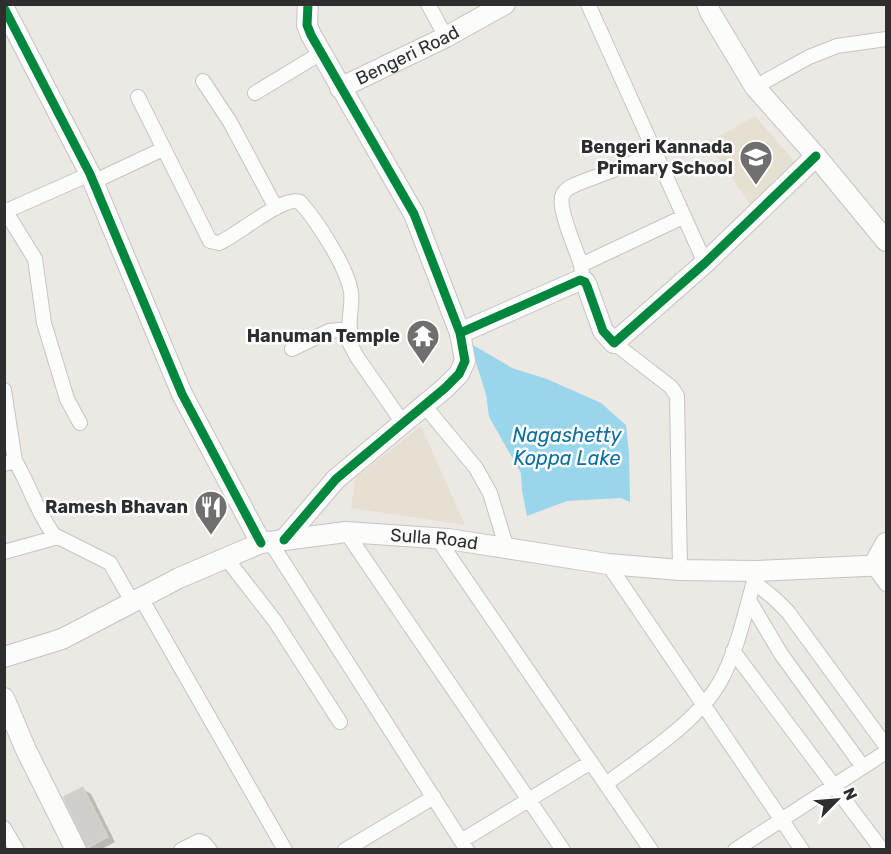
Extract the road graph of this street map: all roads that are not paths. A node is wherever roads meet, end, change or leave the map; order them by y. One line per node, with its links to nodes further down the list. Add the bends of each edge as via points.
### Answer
1 (308, 4): 9 (street, via 307,25)
2 (428, 4): 7 (street)
3 (505, 4): 7 (street, Bengeri Road)
4 (588, 4): 16 (street)
5 (707, 4): 11 (street)
6 (4, 8): 18 (street)
7 (446, 37): 12 (street, Bengeri Road)
8 (886, 39): 11 (street, via 837,46 808,57)
9 (321, 52): 12 (street); 13 (street)
10 (203, 81): 19 (street)
11 (756, 87): 17 (street)
12 (340, 88): 26 (street, via 414,214)
13 (255, 93)
14 (138, 97): 15 (street)
15 (163, 149): 18 (street); 19 (street, via 206,235 214,243 229,239)
16 (656, 154): 21 (street); 24 (street, via 579,183 563,194 561,206)
17 (816, 156): 22 (street); 23 (street)
18 (91, 178): 20 (street); 37 (street, via 182,394)
19 (276, 207): 25 (street, via 290,201 300,202 337,256 351,290)
20 (5, 211): 31 (street, via 35,259 45,323 67,399)
21 (683, 217): 23 (street); 24 (street)
22 (886, 241)
23 (705, 263): 27 (street)
24 (582, 272): 26 (street, via 577,280); 27 (street, via 603,331)
25 (350, 329): 28 (street, via 329,330); 32 (street, via 347,338 357,357)
26 (460, 333): 30 (street, via 465,361 459,374)
27 (614, 343): 44 (street, via 671,387 677,396)
28 (292, 349)
29 (4, 390): 33 (street)
30 (423, 404): 32 (street); 39 (street, via 476,468 490,493)
31 (80, 423)
32 (403, 423): 37 (street, via 336,479)
33 (10, 463): 35 (street, via 25,477 48,528)
34 (346, 532): 36 (street, Sulla Road); 37 (street, Sulla Road); 62 (street)
35 (57, 537): 40 (street); 47 (street, via 110,563)
36 (437, 538): 39 (street, Sulla Road); 57 (street)
37 (272, 542): 41 (street, Sulla Road); 61 (street)
38 (886, 543): 43 (street)
39 (507, 549): 42 (street, Sulla Road)
40 (4, 552)
41 (226, 558): 47 (street, Sulla Road); 53 (street, via 275,621)
42 (608, 564): 44 (street, Sulla Road); 52 (street)
43 (880, 565): 45 (street, Sulla Road); 46 (street)
44 (680, 570): 45 (street, Sulla Road)
45 (755, 577): 48 (street); 55 (street, via 788,612)
46 (886, 584)
47 (137, 600): 50 (street, Sulla Road, via 62,639); 71 (street)
48 (748, 600): 49 (street); 58 (street, via 781,654)
49 (733, 651): 52 (street, via 721,680); 60 (street)
50 (4, 657)
51 (4, 698): 54 (street)
52 (703, 705): 59 (street, via 693,718); 63 (street)
53 (340, 722)
54 (10, 727): 68 (street)
55 (886, 746)
56 (886, 752): 58 (street)
57 (591, 762): 59 (street); 62 (street)
58 (863, 767): 60 (street)
59 (606, 784): 74 (street)
60 (835, 785): 63 (street); 77 (street)
61 (434, 797): 65 (street); 66 (street)
62 (528, 799): 66 (street); 73 (street)
63 (780, 820): 75 (street); 76 (street)
64 (4, 828): 67 (street)
65 (367, 844): 72 (street)
66 (464, 845)
67 (18, 849)
68 (76, 849)
69 (181, 849): 70 (street, via 199,841)
70 (210, 849)
71 (285, 849)
72 (345, 849)
73 (563, 849)
74 (651, 849)
75 (735, 849)
76 (802, 849)
77 (882, 849)

